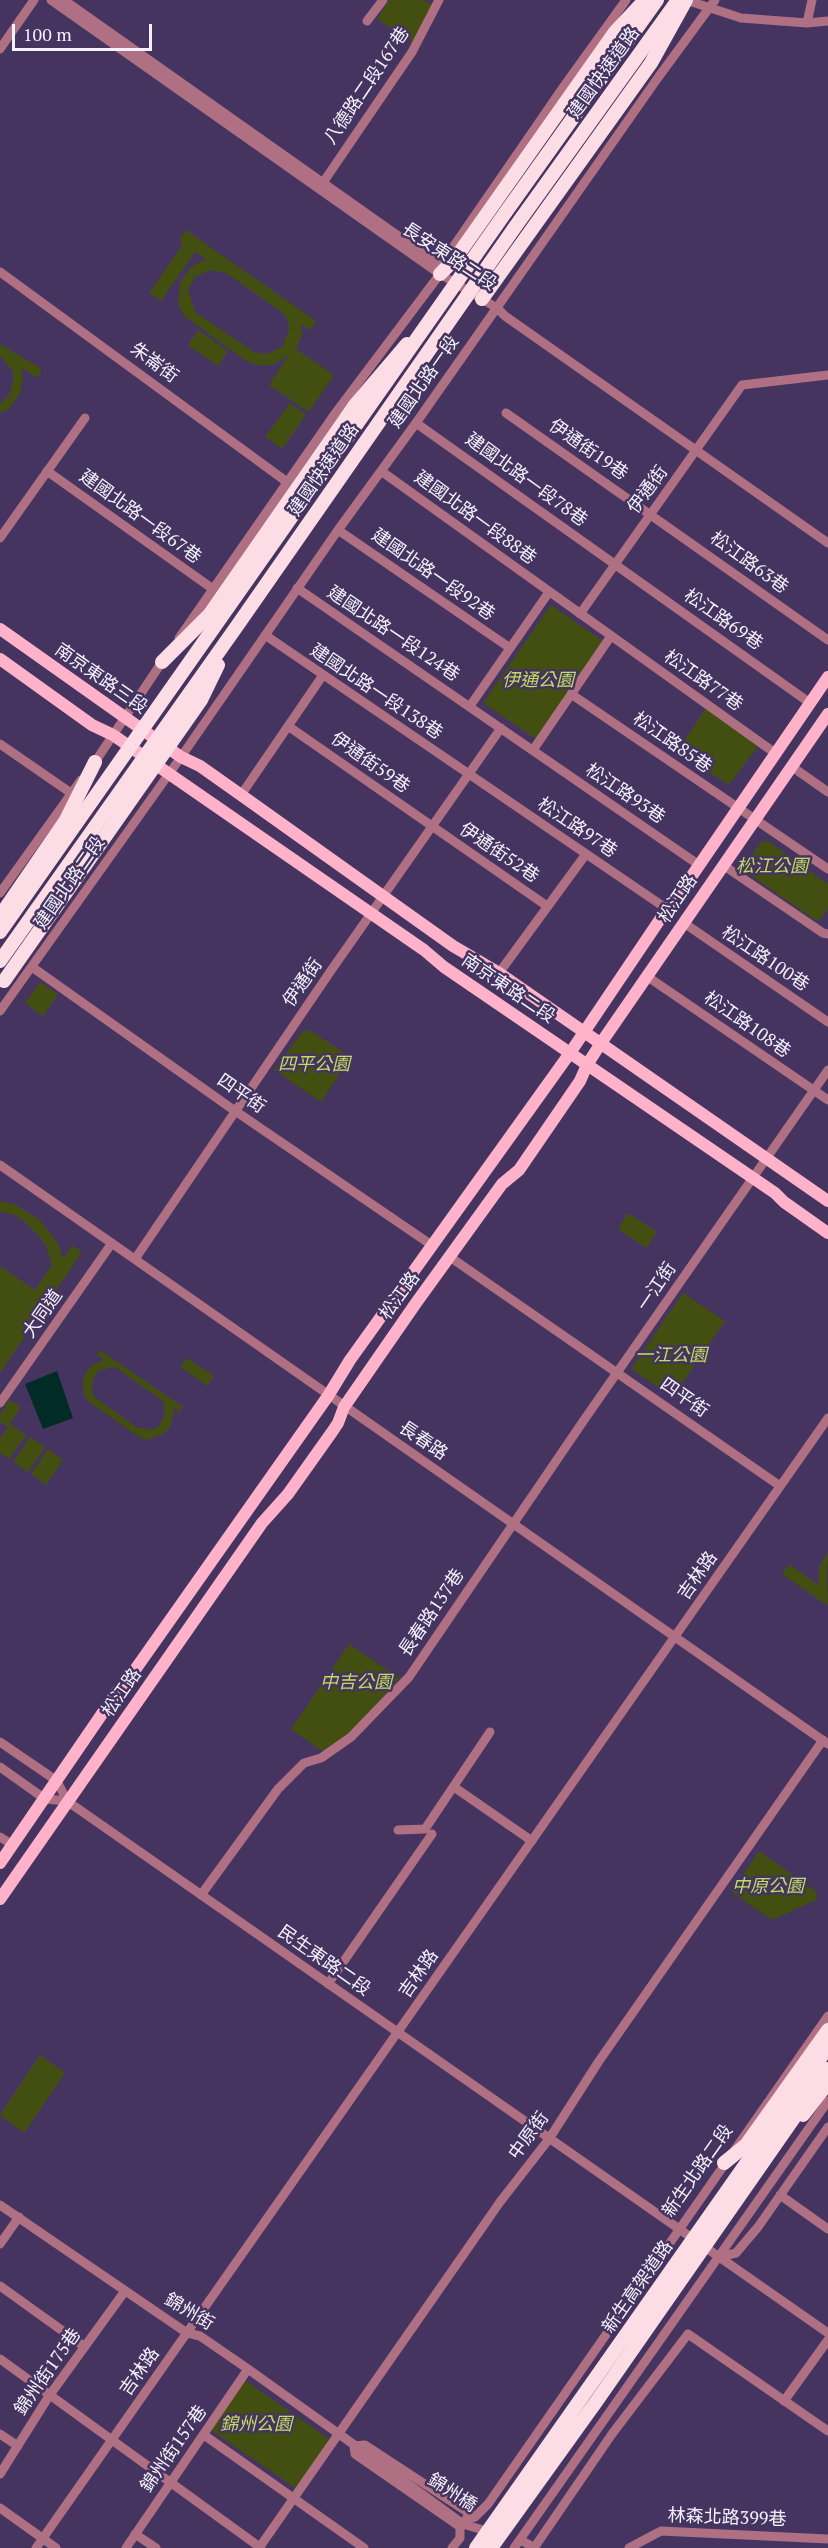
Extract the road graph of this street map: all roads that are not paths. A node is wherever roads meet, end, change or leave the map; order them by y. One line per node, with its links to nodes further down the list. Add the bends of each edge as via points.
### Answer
1 (34, 0): 17 (street)
2 (51, 0): 18 (street, 長安東路二段)
3 (64, 0): 18 (street, 長安東路二段)
4 (383, 0): 14 (street)
5 (439, 0): 18 (street, 八德路二段167巷, via 412,52)
6 (626, 0): 19 (street, via 449,253)
7 (645, 0): 19 (highway, via 615,32 455,259)
8 (657, 0): 22 (highway, 建國快速道路, bridge)
9 (678, 0): 41 (highway, 建國快速道路, bridge)
10 (686, 0): 13 (street); 21 (highway, via 651,63)
11 (715, 0): 13 (street, 建國北路一段)
12 (812, 0): 16 (street)
13 (708, 9): 16 (street, via 741,18); 23 (street, 建國北路一段)
14 (367, 21)
15 (828, 21): 16 (street)
16 (807, 24)
17 (0, 49)
18 (320, 185): 19 (street, 長安東路二段)
19 (442, 270): 21 (street, 長安東路二段); 31 (street)
20 (0, 272): 31 (street, 朱崙街)
21 (482, 299): 23 (street, 長安東路二段)
22 (441, 303): 48 (highway, bridge, via 355,405 209,615); 85 (highway, 建國快速道路, bridge)
23 (497, 308): 27 (street, 建國北路一段); 28 (street, 長安東路二段)
24 (828, 375): 28 (street, 伊通街, via 742,385)
25 (506, 413): 32 (street, 伊通街19巷)
26 (85, 418): 29 (street)
27 (416, 423): 30 (street, 建國北路一段); 36 (street, 建國北路一段78巷)
28 (696, 450): 32 (street, 伊通街); 35 (street, 長安東路二段)
29 (47, 471): 34 (street); 38 (street, 建國北路一段67巷)
30 (381, 471): 33 (street, 建國北路一段); 39 (street, 建國北路一段88巷)
31 (287, 482): 38 (street)
32 (651, 513): 36 (street, 伊通街); 45 (street, 松江路63巷)
33 (338, 530): 37 (street, 建國北路一段); 46 (street, 建國北路一段92巷)
34 (0, 538)
35 (828, 543)
36 (616, 564): 40 (street, 伊通街); 52 (street, 松江路69巷)
37 (297, 588): 43 (street, 建國北路一段); 53 (street, 建國北路一段124巷)
38 (213, 589): 48 (street)
39 (549, 592): 40 (street); 46 (street)
40 (580, 614): 44 (street)
41 (237, 626): 86 (highway, 建國快速道路, bridge); 90 (highway, bridge, via 201,700)
42 (0, 629): 55 (main road, 南京東路三段)
43 (265, 635): 49 (street, 建國北路一段138巷); 62 (street, 建國北路一段)
44 (611, 636): 51 (street); 61 (street, 松江路77巷)
45 (828, 640)
46 (510, 648): 53 (street)
47 (0, 659): 58 (main road, via 92,725)
48 (162, 662): 55 (street)
49 (323, 675): 56 (street); 66 (street, 建國北路一段138巷)
50 (828, 677): 52 (main road, 松江路)
51 (571, 694): 60 (street); 70 (street, 松江路85巷)
52 (810, 703): 61 (main road, 松江路)
53 (470, 706): 57 (street)
54 (827, 715): 64 (main road, 松江路)
55 (125, 718): 58 (street); 62 (main road, 南京東路三段)
56 (288, 726): 69 (street); 72 (street, 伊通街59巷)
57 (501, 728): 60 (street); 66 (street, 伊通街)
58 (113, 735): 63 (street); 65 (main road)
59 (0, 744): 68 (street)
60 (533, 750): 74 (street, 松江路93巷)
61 (776, 753): 70 (main road, 松江路)
62 (181, 757): 65 (street, 建國北路一段); 69 (main road, 南京東路二段)
63 (95, 762): 68 (street); 77 (highway, via 66,820)
64 (791, 766): 67 (street); 71 (main road, 松江路)
65 (168, 775): 81 (main road, 南京東路二段); 87 (street, 建國北路二段)
66 (469, 775): 72 (street, 伊通街); 73 (street, 松江路97巷)
67 (828, 792)
68 (71, 793): 77 (street)
69 (241, 795): 78 (main road, 南京東路二段)
70 (737, 808): 71 (street, 松江路85巷); 74 (main road, 松江路)
71 (754, 819): 75 (main road, 松江路); 76 (street, 松江路85巷)
72 (433, 828): 78 (street, 伊通街); 79 (street, 伊通街52巷)
73 (586, 854): 79 (street); 80 (street, 松江路97巷)
74 (699, 865): 80 (main road, 松江路)
75 (723, 865): 83 (main road, 松江路); 84 (street)
76 (828, 869)
77 (6, 896): 82 (highway)
78 (384, 897): 81 (street, 伊通街); 88 (main road, 南京東路二段, via 453,946)
79 (547, 906): 88 (street)
80 (667, 909): 93 (main road, 松江路)
81 (372, 915): 95 (main road, 南京東路二段); 100 (street, 伊通街)
82 (0, 916)
83 (684, 923): 89 (main road, 松江路); 92 (street, 松江路100巷)
84 (826, 931)
85 (0, 932)
86 (0, 961)
87 (32, 967): 91 (street, 建國北路二段); 100 (street, 四平街)
88 (500, 973): 93 (main road, 南京東路二段)
89 (648, 977): 94 (main road, 松江路); 98 (street, 松江路108巷)
90 (2, 983)
91 (0, 1011)
92 (828, 1022)
93 (585, 1032): 94 (main road, 南京東路二段); 95 (main road, 松江路)
94 (601, 1043): 96 (main road, 松江路); 101 (main road, 南京東路二段)
95 (570, 1053): 96 (main road, 南京東路二段); 107 (main road, 松江路)
96 (587, 1065): 103 (main road, 南京東路二段); 108 (main road, 松江路, via 519,1170 502,1184)
97 (828, 1070): 98 (street, 一江街)
98 (814, 1091): 99 (street, 松江路108巷); 101 (street, 一江街)
99 (828, 1101)
100 (235, 1111): 107 (street, 四平街); 109 (street, 伊通街)
101 (766, 1159): 103 (street, 一江街); 104 (main road, 南京東路二段)
102 (0, 1165): 106 (street, 長春路)
103 (753, 1179): 105 (main road, 南京東路二段); 110 (street, 一江街)
104 (828, 1201)
105 (828, 1233)
106 (112, 1243): 109 (street, 長春路); 112 (street, 大同道)
107 (433, 1246): 111 (main road, 松江路)
108 (450, 1257): 110 (street, 四平街); 113 (main road, 松江路)
109 (135, 1259): 111 (street, 長春路)
110 (618, 1372): 115 (street, 四平街); 116 (street, 一江街)
111 (328, 1396): 113 (street, 長春路); 122 (main road, 松江路)
112 (0, 1403)
113 (344, 1407): 116 (street, 長春路); 125 (main road, 松江路, via 327,1439 262,1523)
114 (828, 1418): 115 (street, 吉林路)
115 (780, 1486): 117 (street, 吉林路)
116 (513, 1523): 117 (street, 長春路); 132 (street, 長春路137巷, via 409,1677 351,1737 321,1758 304,1763 278,1788)
117 (675, 1637): 120 (street, 長春路); 129 (street, 吉林路)
118 (490, 1732): 123 (street)
119 (0, 1742): 122 (street, 民生東路二段)
120 (825, 1742): 143 (street, 中原街, via 599,2061)
121 (0, 1767): 124 (street)
122 (57, 1781): 124 (main road, 松江路); 125 (street, 民生東路二段)
123 (454, 1787): 126 (street, via 425,1829); 129 (street)
124 (45, 1799): 125 (street, 民生東路二段); 130 (main road, 松江路)
125 (67, 1801): 132 (street, 民生東路二段); 133 (main road, 松江路)
126 (398, 1830)
127 (432, 1834): 134 (street)
128 (0, 1837): 130 (street)
129 (532, 1841): 137 (street, 吉林路)
130 (13, 1845): 131 (main road, 松江路)
131 (0, 1863)
132 (201, 1895): 134 (street, 民生東路二段)
133 (0, 1899)
134 (328, 1984): 137 (street, 民生東路二段)
135 (828, 2016): 144 (street, 新生北路二段)
136 (828, 2030): 144 (highway, via 746,2145)
137 (398, 2032): 143 (street, 民生東路二段); 155 (street, 吉林路)
138 (828, 2047): 189 (highway, 新生高架道路, bridge)
139 (828, 2068): 145 (highway, 新生高架道路, bridge)
140 (828, 2084): 145 (highway, bridge)
141 (828, 2101): 152 (street)
142 (828, 2127): 146 (street)
143 (549, 2139): 149 (street, 民生東路二段); 166 (street, 中原街, via 500,2202)
144 (724, 2163): 149 (street, 新生北路二段)
145 (755, 2174): 190 (highway, 新生高架道路, bridge)
146 (780, 2195): 150 (street); 152 (street, via 736,2253)
147 (0, 2205): 148 (street, 錦州街)
148 (19, 2217): 151 (street); 154 (street, 錦州街)
149 (679, 2229): 152 (street, 民生東路二段, bridge); 176 (street, 新生北路二段, via 495,2495)
150 (828, 2229)
151 (0, 2244)
152 (716, 2255): 156 (street, 民生東路二段); 158 (street)
153 (0, 2286): 159 (street)
154 (126, 2291): 155 (street, 錦州街); 159 (street, 錦州街175巷)
155 (187, 2333): 162 (street, 錦州街, via 200,2336); 169 (street, 吉林路)
156 (828, 2333)
157 (828, 2340): 164 (street)
158 (657, 2345): 160 (street); 181 (street)
159 (85, 2347): 163 (street, 錦州街175巷)
160 (670, 2356): 164 (street, via 688,2334); 191 (street)
161 (0, 2359): 163 (street)
162 (248, 2369): 166 (street, 錦州街); 168 (street, 錦州街157巷)
163 (49, 2396): 169 (street); 170 (street, 錦州街175巷)
164 (784, 2401): 165 (street)
165 (828, 2431)
166 (339, 2432): 171 (street, 錦州街); 174 (street, 中原街)
167 (0, 2434): 170 (street)
168 (204, 2435): 173 (street, 錦州街157巷); 174 (street)
169 (111, 2442): 173 (street); 179 (street, 吉林路)
170 (18, 2446): 172 (street, 錦州街175巷)
171 (357, 2447): 176 (street, via 365,2445); 177 (street, via 355,2454); 181 (street, 錦州橋, bridge, via 463,2524)
172 (0, 2474)
173 (171, 2483): 178 (street, 錦州街157巷); 186 (street)
174 (295, 2498): 186 (street, 中原街); 187 (street)
175 (0, 2508): 179 (street)
176 (475, 2517): 177 (street, 新生北路二段, via 466,2519)
177 (460, 2527): 188 (street, via 460,2538)
178 (135, 2534): 184 (street, 錦州街157巷); 185 (street)
179 (43, 2538): 182 (street, 吉林路); 183 (street)
180 (828, 2539): 192 (street, 林森北路399巷, via 661,2531)
181 (519, 2543): 191 (street, 錦州橋, bridge)
182 (36, 2548)
183 (56, 2548)
184 (126, 2548)
185 (156, 2548)
186 (260, 2548)
187 (364, 2548)
188 (452, 2548)
189 (476, 2548)
190 (491, 2548)
191 (534, 2548)
192 (629, 2548)

